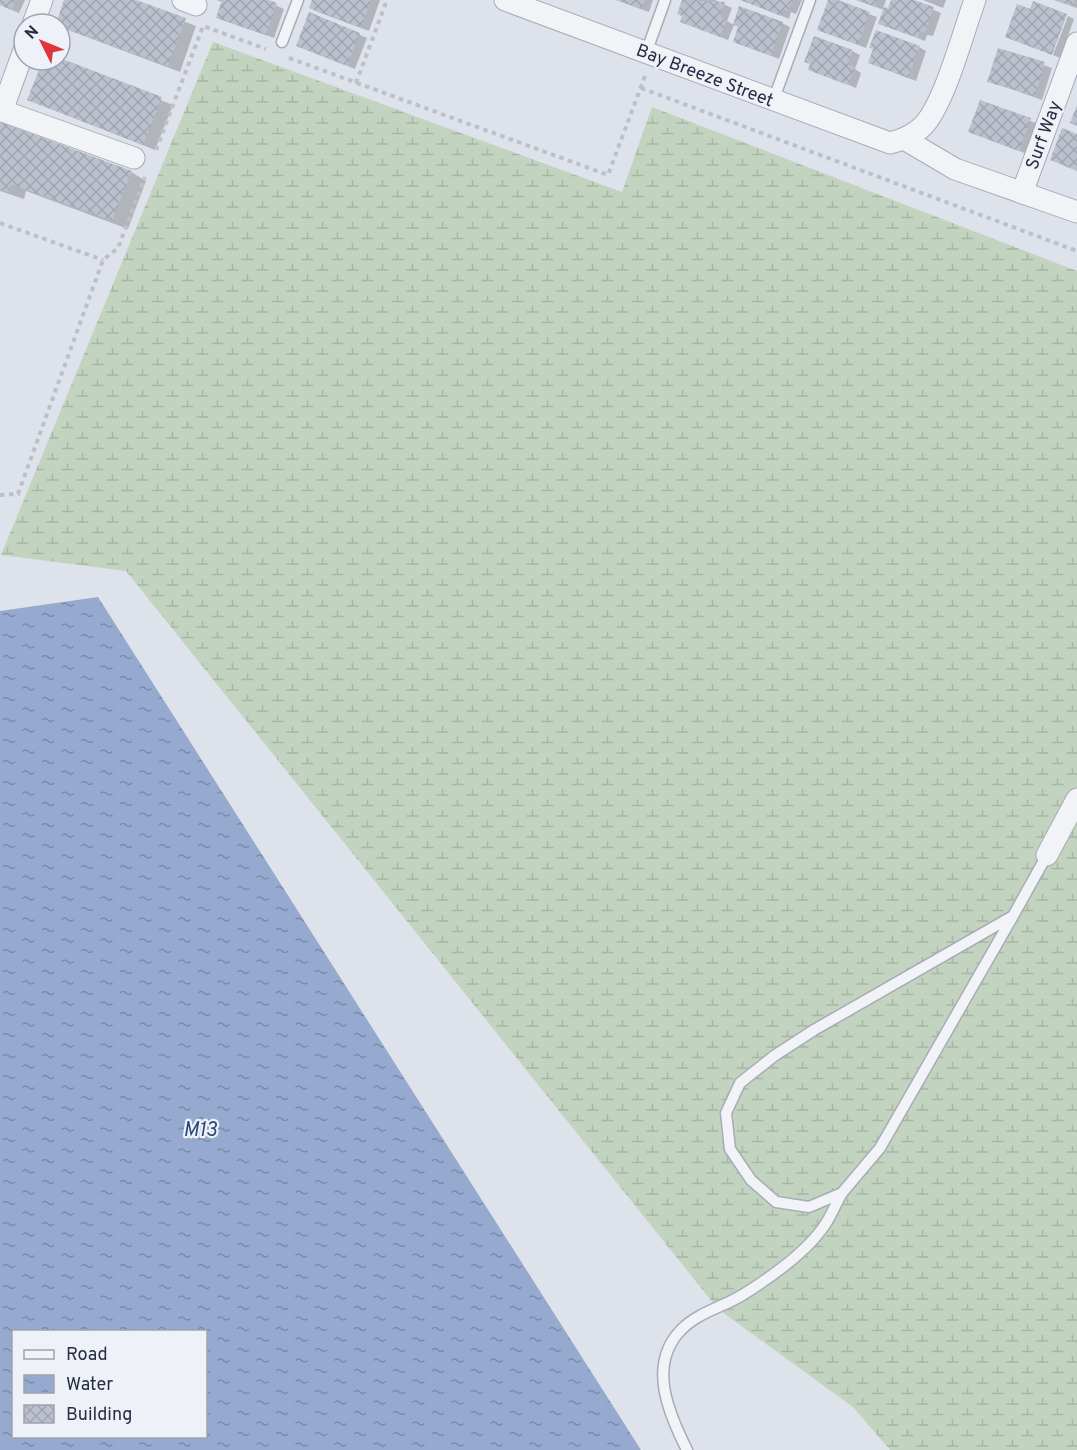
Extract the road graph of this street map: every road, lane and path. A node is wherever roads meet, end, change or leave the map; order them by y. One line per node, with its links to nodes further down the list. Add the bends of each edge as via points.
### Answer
1 (298, 0): 7 (lane)
2 (387, 0): 13 (path)
3 (665, 0): 11 (lane)
4 (810, 0): 15 (lane)
5 (975, 0): 17 (street, via 940,95 924,125)
6 (514, 2): 11 (street, Bay Breeze Street)
7 (282, 42)
8 (1077, 43): 19 (street, Surf Way)
9 (268, 50): 18 (path, via 202,26)
10 (279, 54): 13 (path)
11 (649, 54): 14 (path); 15 (street, Bay Breeze Street)
12 (16, 72): 16 (street)
13 (356, 83): 14 (path, via 608,175)
14 (641, 88): 22 (path)
15 (773, 101): 17 (street, Bay Breeze Street, via 890,143)
16 (1, 110): 18 (street)
17 (906, 140): 19 (street, via 955,169)
18 (145, 162): 23 (path, via 118,248)
19 (1022, 193): 20 (street)
20 (1077, 212)
21 (0, 223): 23 (path)
22 (1077, 251)
23 (103, 260): 24 (path, via 18,494)
24 (0, 495)
25 (1077, 799): 26 (street)
26 (1047, 855): 27 (lane)
27 (1013, 916): 28 (lane, via 880,1148); 28 (lane, via 814,1030 740,1083 726,1113 730,1149 751,1180 776,1202 809,1207)
28 (842, 1193): 29 (lane, via 822,1230 788,1263 680,1330 666,1356 662,1381 670,1416)
29 (687, 1450)

